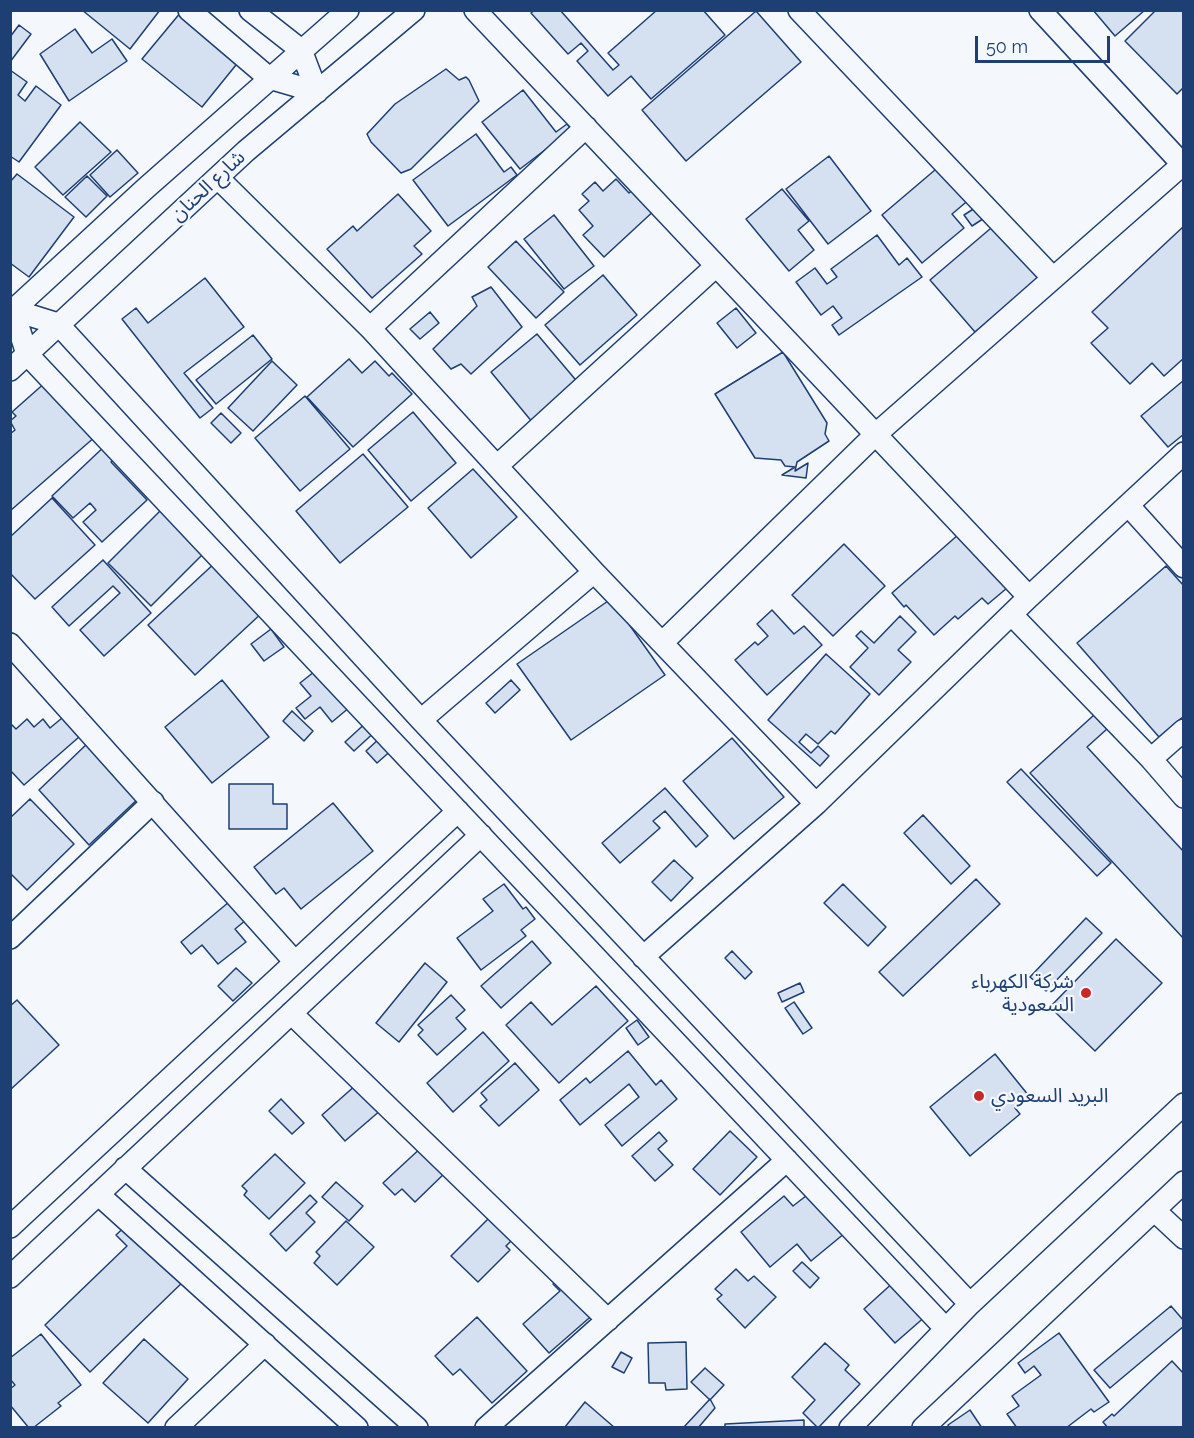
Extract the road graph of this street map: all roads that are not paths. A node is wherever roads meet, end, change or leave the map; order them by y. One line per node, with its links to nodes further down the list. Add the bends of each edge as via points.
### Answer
1 (189, 10): 9 (street)
2 (250, 10): 8 (street)
3 (348, 10): 8 (street, شارع الحنان)
4 (414, 10): 10 (street, شارع الحنان)
5 (475, 10): 11 (street)
6 (799, 10): 15 (street)
7 (1040, 10): 12 (street)
8 (301, 50): 9 (street, شارع الحنان); 10 (street)
9 (269, 78): 10 (street); 16 (street, شارع الحنان)
10 (317, 92): 13 (street, شارع الحنان)
11 (586, 127): 14 (street); 18 (street)
12 (1183, 166): 15 (street)
13 (218, 178): 17 (street, شارع الحنان); 18 (street)
14 (717, 266): 21 (street); 23 (street)
15 (1053, 278): 21 (street)
16 (12, 312): 17 (street); 19 (street)
17 (58, 324): 19 (street, شارع الحنان); 31 (street)
18 (370, 328): 23 (street)
19 (27, 354): 20 (street, شارع الحنان); 37 (street)
20 (10, 370)
21 (876, 435): 27 (street); 29 (street)
22 (1184, 453): 24 (street)
23 (496, 466): 26 (street)
24 (1128, 505): 25 (street); 27 (street)
25 (1184, 567)
26 (594, 572): 29 (street); 31 (street)
27 (1029, 597): 28 (street)
28 (1013, 615): 33 (street); 36 (street)
29 (664, 641): 36 (street)
30 (10, 644): 35 (street)
31 (421, 720): 40 (street)
32 (1184, 730): 33 (street)
33 (1151, 759): 34 (street)
34 (1184, 797)
35 (153, 802): 39 (street); 41 (street)
36 (816, 804): 40 (street)
37 (458, 810): 38 (street); 41 (street)
38 (481, 835): 42 (street); 44 (street)
39 (10, 938)
40 (643, 957): 52 (street)
41 (295, 962): 49 (street)
42 (291, 1013): 45 (street); 53 (street)
43 (1184, 1104): 52 (street)
44 (787, 1160): 53 (street); 54 (street)
45 (125, 1168): 47 (street); 58 (street)
46 (1184, 1182): 48 (street)
47 (98, 1194): 51 (street); 55 (street)
48 (1154, 1210): 50 (street); 61 (street)
49 (10, 1227)
50 (1184, 1238)
51 (10, 1277)
52 (970, 1304): 54 (street)
53 (608, 1320): 59 (street)
54 (945, 1328): 60 (street)
55 (265, 1344): 56 (street); 57 (street)
56 (176, 1428)
57 (357, 1428)
58 (417, 1428)
59 (486, 1428)
60 (850, 1428)
61 (923, 1428)

